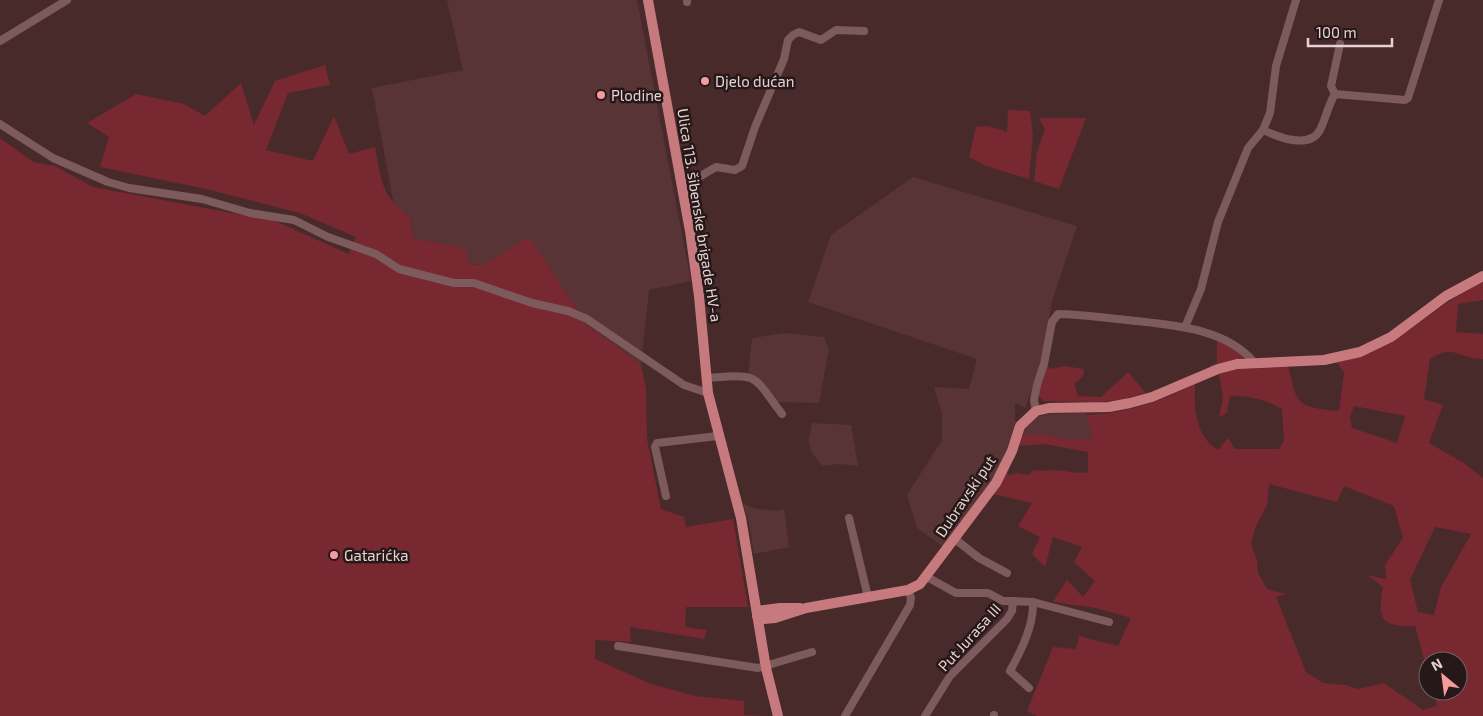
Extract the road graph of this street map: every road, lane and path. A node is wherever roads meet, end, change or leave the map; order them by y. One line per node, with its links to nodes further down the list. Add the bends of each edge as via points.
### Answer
1 (67, 0): 6 (street)
2 (648, 0): 11 (main road, Ulica 113. šibenske brigade HV-a)
3 (1296, 0): 10 (street, via 1276,66 1270,113)
4 (1439, 0): 8 (street, via 1406,100)
5 (864, 31): 11 (street, via 836,30 821,40 800,32 792,34 742,166 735,170 716,168 699,177)
6 (0, 41)
7 (1340, 44): 8 (street, via 1331,86)
8 (1335, 94): 10 (street, via 1313,138 1297,140)
9 (0, 124): 16 (street, via 53,158 108,182 294,220 328,237 376,254 399,269 454,283 474,283 532,303 568,311 586,319 684,385)
10 (1263, 130): 13 (street, via 1248,148 1218,222 1199,294)
11 (681, 177): 15 (main road, Ulica 113. šibenske brigade HV-a, via 699,296)
12 (1483, 276): 14 (main road, via 1446,296 1390,337 1360,352 1324,360)
13 (1185, 327): 14 (street, via 1222,339 1245,351); 17 (street, via 1058,314 1052,322 1037,385)
14 (1254, 362): 17 (main road, via 1218,369 1130,403 1109,407 1048,408)
15 (707, 378): 16 (main road, Ulica 113. šibenske brigade HV-a); 18 (street, via 752,378 765,388)
16 (708, 393): 19 (main road, Ulica 113. šibenske brigade HV-a)
17 (1036, 412): 22 (main road, Dubravski put, via 1020,426 996,482)
18 (782, 414)
19 (718, 436): 20 (street, via 657,443); 30 (main road, Ulica 113. šibenske brigade HV-a, via 742,518)
20 (666, 496)
21 (849, 518): 26 (street)
22 (955, 539): 23 (street, via 979,558); 24 (main road, Dubravski put)
23 (1007, 573)
24 (927, 577): 25 (main road, Dubravski put); 27 (street, Put Jurasa III, via 956,594 988,593 1003,601)
25 (908, 590): 26 (main road, Dubravski put); 39 (street, via 910,605)
26 (868, 597): 29 (main road, Dubravski put)
27 (1013, 601): 28 (street, Put Jurasa III); 40 (street, Put Jurasa III, via 1007,618 950,676)
28 (1033, 602): 32 (street, Put Jurasa III); 37 (street, via 1020,652 1010,671)
29 (806, 608): 30 (main road, Dubravski put, via 787,607); 31 (main road, Dubravski put)
30 (757, 613): 31 (main road, Dubravski put, via 764,618); 33 (main road, Ulica 113. šibenske brigade HV-a)
31 (774, 618): 33 (main road, via 764,632)
32 (1109, 622)
33 (762, 644): 36 (main road, Ulica 113. šibenske brigade HV-a)
34 (618, 646): 36 (street, via 748,668)
35 (812, 652): 36 (street)
36 (766, 668): 38 (main road, Ulica 113. šibenske brigade HV-a)
37 (1029, 688)
38 (778, 716)
39 (845, 716)
40 (925, 716)

